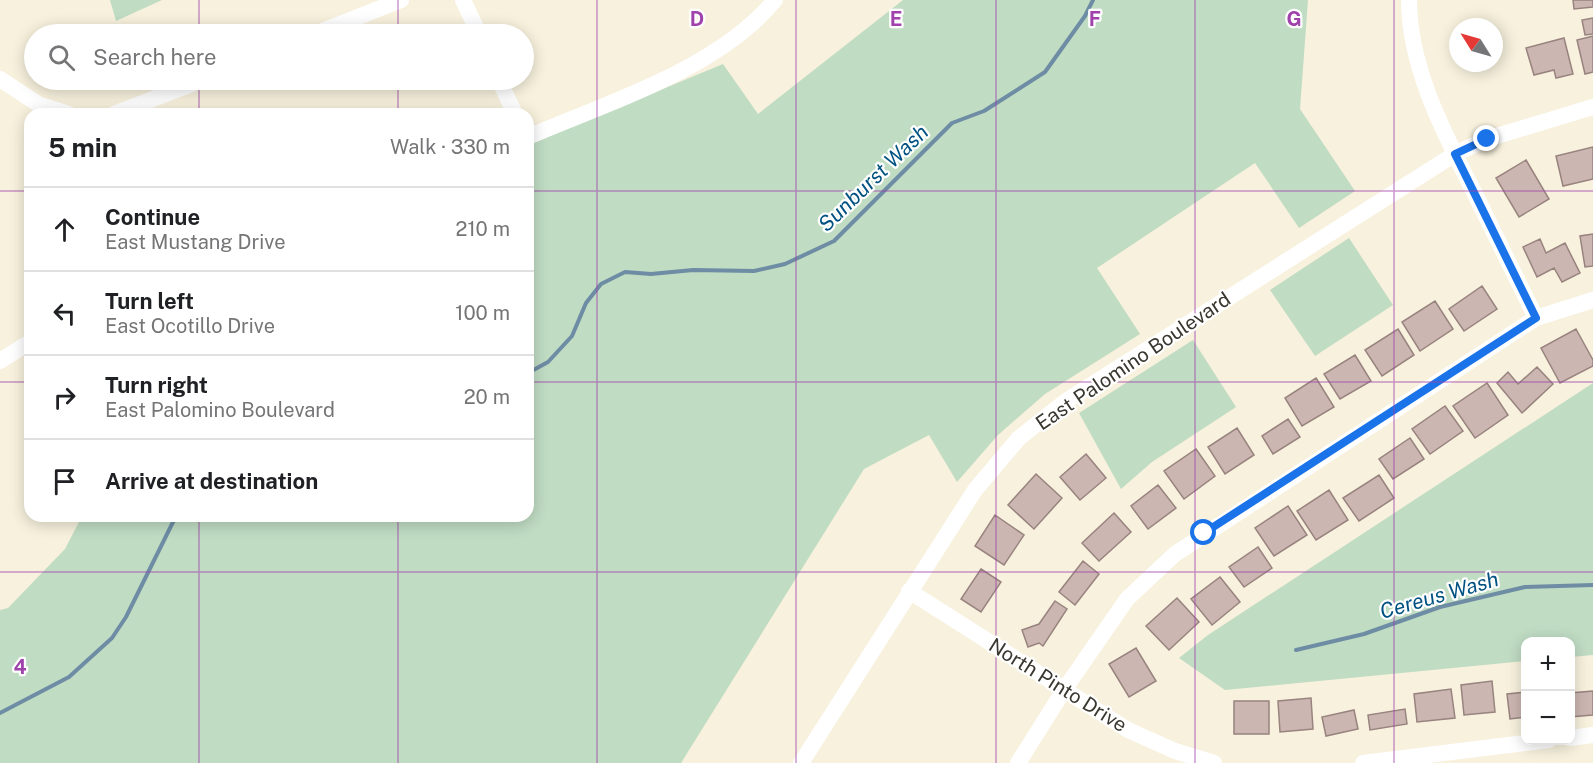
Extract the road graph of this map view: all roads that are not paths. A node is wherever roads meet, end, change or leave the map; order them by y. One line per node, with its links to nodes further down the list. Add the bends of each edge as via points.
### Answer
1 (401, 0): 5 (street)
2 (463, 0): 6 (street)
3 (775, 0): 14 (street, via 759,20 713,55)
4 (1409, 0): 15 (street, via 1420,71)
5 (340, 24)
6 (474, 24)
7 (0, 79): 11 (street)
8 (176, 90): 12 (street)
9 (504, 90): 13 (street)
10 (1593, 107): 15 (street, East Palomino Boulevard, via 1487,139)
11 (50, 108)
12 (130, 108)
13 (512, 108)
14 (534, 134)
15 (1455, 154): 17 (street); 20 (street, East Palomino Boulevard, via 1066,401 1019,438 975,490)
16 (1593, 300): 17 (street)
17 (1536, 318): 21 (street, via 1175,554 1127,599)
18 (24, 346): 19 (street)
19 (0, 361)
20 (909, 591): 21 (street, North Pinto Drive); 25 (street, East Palomino Boulevard)
21 (1064, 690): 26 (street); 27 (street, North Pinto Drive, via 1128,730)
22 (1593, 735): 23 (street)
23 (1575, 737)
24 (1521, 744): 28 (street)
25 (801, 763)
26 (1018, 763)
27 (1214, 763)
28 (1363, 763)

